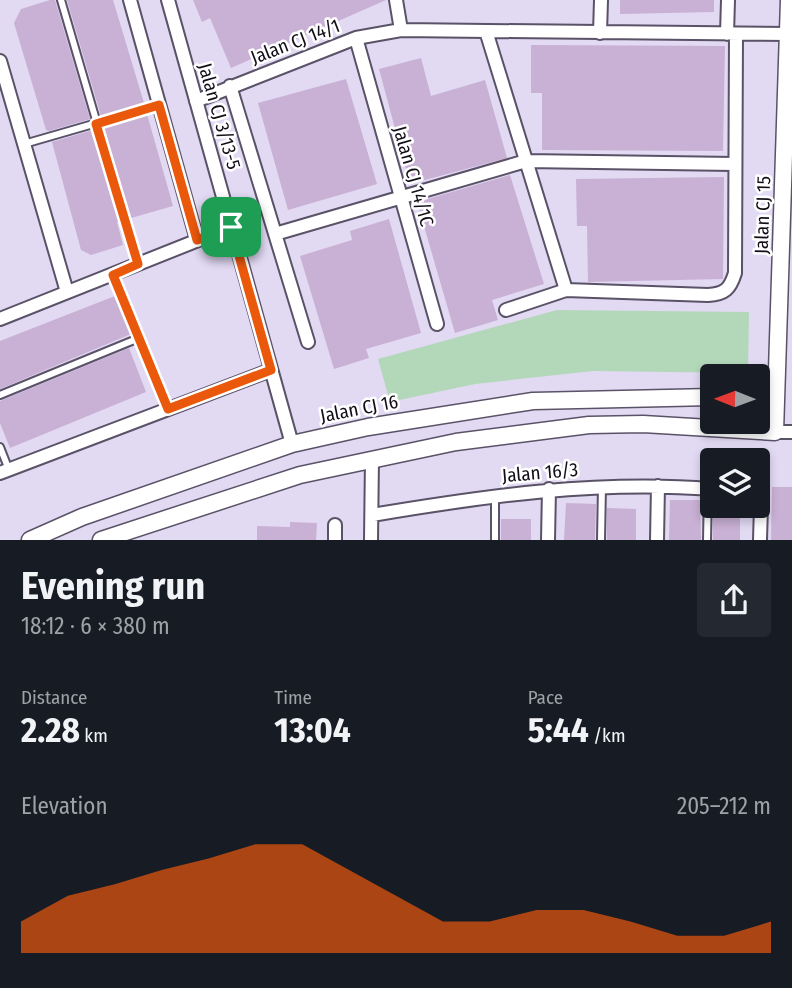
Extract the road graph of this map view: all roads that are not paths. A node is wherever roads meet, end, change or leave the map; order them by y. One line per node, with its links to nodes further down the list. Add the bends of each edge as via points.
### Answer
1 (61, 0): 18 (lane)
2 (130, 0): 17 (street)
3 (168, 0): 16 (street, Jalan CJ 3/13-5)
4 (396, 0): 8 (street)
5 (601, 0): 10 (street)
6 (728, 0): 11 (street)
7 (789, 0): 12 (street, Jalan CJ 15)
8 (401, 30): 9 (street, Jalan CJ 14/1); 13 (street, Jalan CJ 14/1)
9 (486, 32): 10 (street, Jalan CJ 14/1); 20 (street)
10 (600, 33): 11 (street, Jalan CJ 14/1)
11 (731, 34): 12 (street, Jalan CJ 14/1); 21 (street)
12 (789, 34): 39 (street, Jalan CJ 15)
13 (356, 38): 15 (street, Jalan CJ 14/1); 22 (street, Jalan CJ 14/1C)
14 (0, 61): 19 (street)
15 (230, 86): 16 (street, Jalan CJ 14/1); 24 (street)
16 (196, 101): 23 (street, Jalan CJ 3/13-5)
17 (159, 105): 18 (lane); 25 (street)
18 (96, 124): 19 (lane); 26 (lane)
19 (24, 144): 29 (street)
20 (526, 161): 21 (street); 22 (street); 28 (street)
21 (734, 164): 28 (street, via 735,273 731,286 721,294)
22 (399, 199): 24 (street); 32 (street, Jalan CJ 14/1C)
23 (231, 227): 25 (street); 35 (street, Jalan CJ 3/13-5)
24 (275, 234): 34 (street)
25 (197, 240): 26 (street)
26 (138, 264): 27 (street)
27 (113, 275): 29 (street); 33 (lane)
28 (566, 290): 30 (street)
29 (67, 292): 31 (street)
30 (506, 310)
31 (0, 319)
32 (437, 324)
33 (139, 338): 36 (lane); 40 (lane)
34 (308, 342)
35 (271, 370): 40 (street); 43 (street, Jalan CJ 3/13-5)
36 (0, 395)
37 (700, 397): 43 (street, Jalan CJ 16, via 533,401)
38 (770, 398): 39 (street)
39 (775, 398): 41 (street, Jalan CJ 15)
40 (168, 409): 46 (street)
41 (775, 432): 42 (street); 45 (street, via 589,425 456,442)
42 (792, 432)
43 (292, 444): 56 (street, Jalan CJ 16, via 82,517)
44 (0, 447): 46 (lane)
45 (372, 459): 52 (street); 57 (street, via 300,475)
46 (4, 471)
47 (602, 486): 48 (street, Jalan 16/3); 50 (street, Jalan 16/3); 62 (lane)
48 (658, 486): 49 (street, Jalan 16/3); 63 (street)
49 (700, 488)
50 (549, 489): 51 (street, Jalan 16/3); 61 (street)
51 (495, 494): 52 (street, Jalan 16/3); 60 (lane)
52 (372, 515): 59 (street)
53 (708, 518): 64 (lane)
54 (759, 518): 65 (street)
55 (335, 525): 58 (street)
56 (30, 540)
57 (101, 540)
58 (335, 540)
59 (371, 540)
60 (495, 540)
61 (548, 540)
62 (601, 540)
63 (657, 540)
64 (707, 540)
65 (760, 540)

